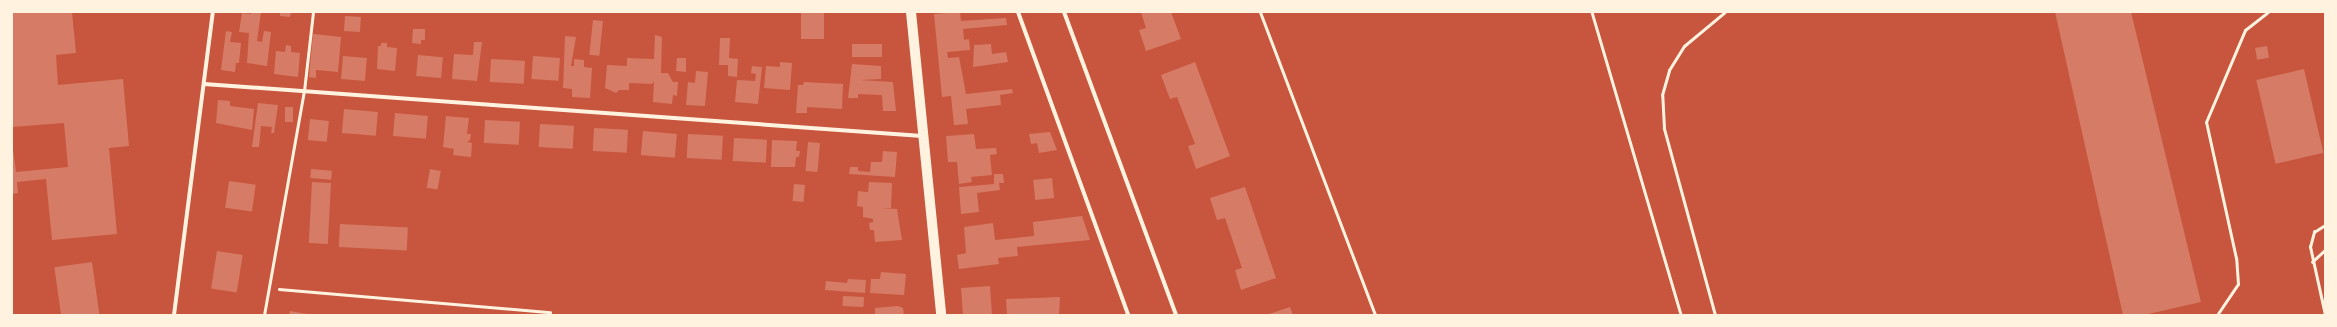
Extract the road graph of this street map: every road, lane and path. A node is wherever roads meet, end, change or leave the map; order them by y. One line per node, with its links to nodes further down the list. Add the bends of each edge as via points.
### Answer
1 (213, 12): 10 (street)
2 (313, 12): 11 (lane)
3 (911, 12): 12 (main road)
4 (1018, 12): 21 (street)
5 (1064, 12): 22 (street)
6 (1260, 12): 23 (lane)
7 (1592, 12): 24 (path)
8 (1725, 12): 25 (lane, via 1684,46 1669,70 1662,95 1664,128)
9 (2268, 12): 26 (lane, via 2245,30 2206,122 2236,258 2238,284)
10 (204, 84): 11 (street); 18 (street)
11 (304, 91): 12 (street); 16 (lane)
12 (924, 136): 20 (main road)
13 (2325, 225): 15 (path, via 2314,232 2310,247)
14 (2325, 250): 15 (path)
15 (2312, 262): 27 (path)
16 (269, 289): 17 (path); 19 (lane)
17 (550, 312)
18 (174, 315)
19 (264, 315)
20 (941, 315)
21 (1128, 315)
22 (1176, 315)
23 (1375, 315)
24 (1681, 315)
25 (1715, 315)
26 (2216, 315)
27 (2325, 315)

